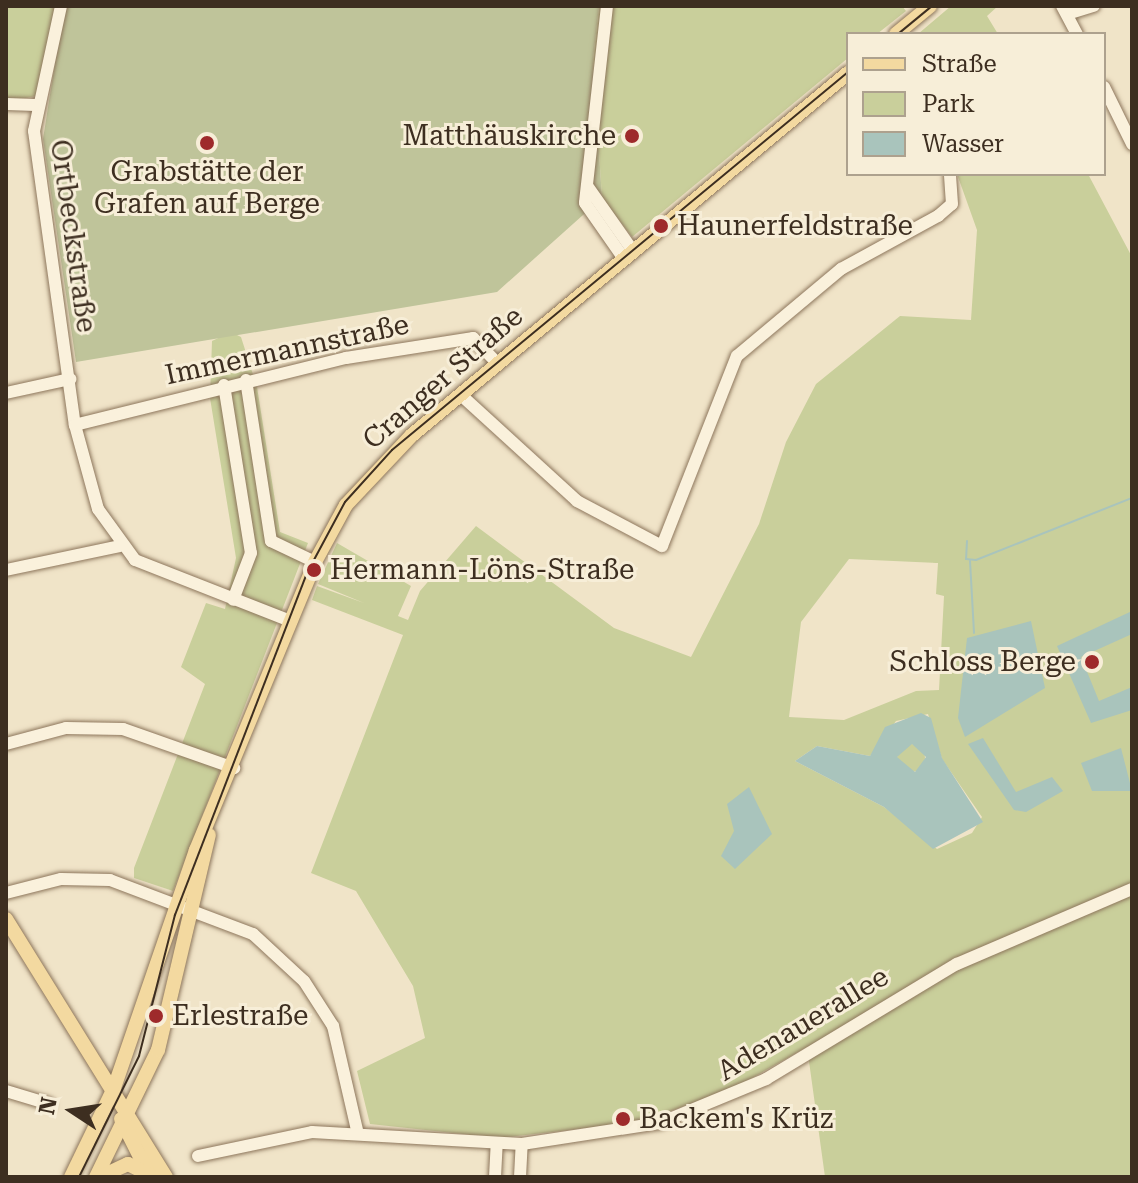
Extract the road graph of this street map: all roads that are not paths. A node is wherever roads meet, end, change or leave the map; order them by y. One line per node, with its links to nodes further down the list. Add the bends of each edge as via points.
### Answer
1 (61, 6): 11 (street, Ortbeckstraße)
2 (607, 6): 15 (street, via 588,175 591,199)
3 (930, 6): 6 (main road)
4 (1094, 6): 5 (street)
5 (1065, 10): 7 (street)
6 (898, 32)
7 (1076, 32)
8 (846, 75): 15 (main road, Cranger Straße)
9 (1106, 90): 12 (street)
10 (6, 104): 11 (street)
11 (36, 105): 17 (street, Ortbeckstraße, via 38,170)
12 (1128, 125): 13 (street)
13 (1132, 144)
14 (950, 176): 21 (street, via 952,204 938,216 841,269 737,356 662,546 577,501)
15 (629, 255): 16 (main road, Cranger Straße)
16 (498, 364): 18 (street, Immermannstraße, via 473,338); 21 (main road, Cranger Straße)
17 (70, 379): 20 (street); 22 (street)
18 (246, 380): 19 (street, Immermannstraße); 24 (street, via 271,541)
19 (224, 385): 22 (street, Immermannstraße); 26 (street, via 251,553)
20 (6, 393)
21 (461, 395): 24 (main road, Cranger Straße, via 371,474)
22 (75, 425): 23 (street, via 98,509)
23 (120, 546): 25 (street); 26 (street, via 159,572)
24 (315, 562): 27 (main road, Cranger Straße)
25 (6, 570)
26 (233, 600): 27 (street)
27 (291, 621): 29 (main road, Cranger Straße)
28 (6, 744): 29 (street, via 66,728 123,729)
29 (234, 768): 32 (main road, Cranger Straße)
30 (1132, 889): 41 (street, Adenauerallee, via 957,964 717,1103 628,1131)
31 (6, 893): 32 (street, via 81,878)
32 (184, 902): 34 (main road, Cranger Straße); 37 (main road, Cranger Straße, via 158,1050); 39 (street, via 253,934 304,981 341,1043)
33 (6, 919): 34 (main road)
34 (114, 1088): 37 (main road); 38 (main road); 44 (main road, Cranger Straße)
35 (6, 1091): 36 (street)
36 (49, 1104)
37 (129, 1109): 38 (main road, Cranger Straße); 46 (main road)
38 (122, 1123): 43 (main road); 45 (main road, Cranger Straße)
39 (357, 1130): 40 (street, Adenauerallee); 42 (street, Adenauerallee, via 260,1138)
40 (497, 1144): 41 (street, Adenauerallee); 47 (street)
41 (522, 1144): 48 (street)
42 (198, 1156)
43 (150, 1176): 45 (main road, via 128,1164)
44 (71, 1177)
45 (98, 1177)
46 (166, 1177)
47 (495, 1177)
48 (520, 1177)

